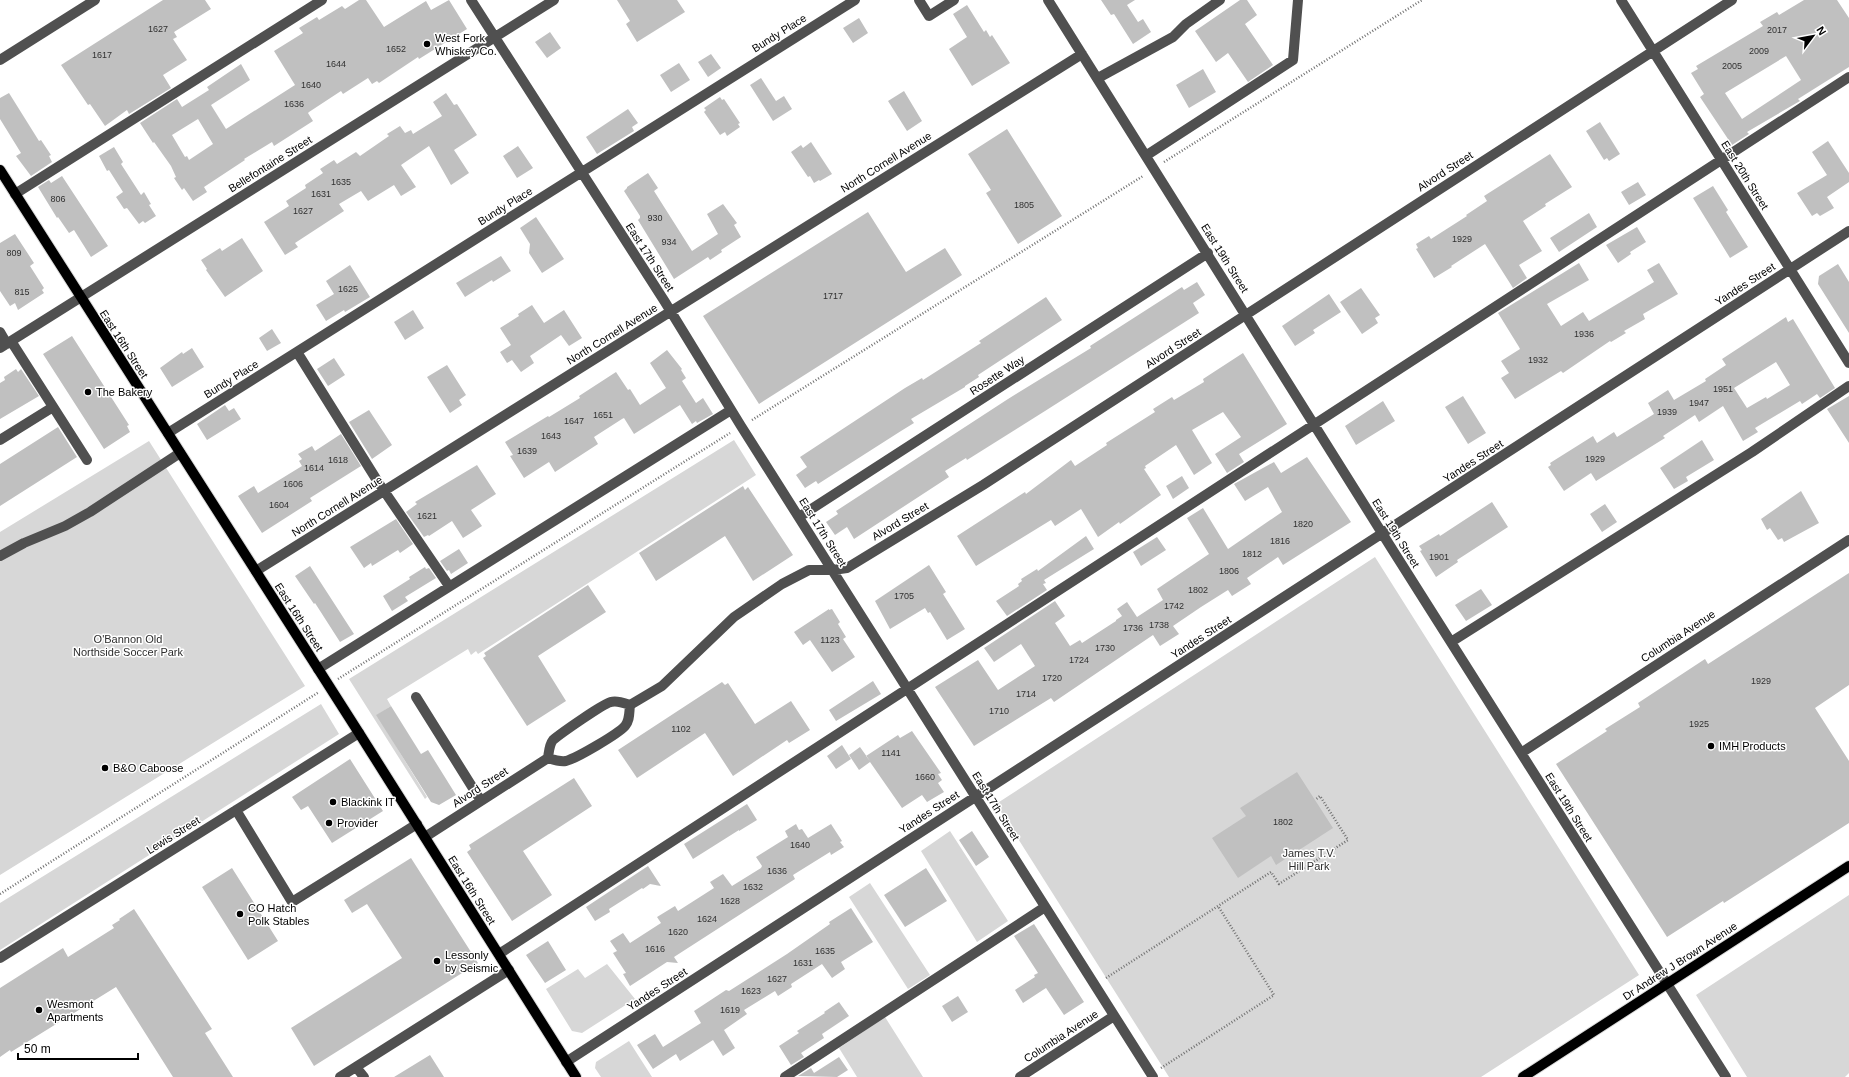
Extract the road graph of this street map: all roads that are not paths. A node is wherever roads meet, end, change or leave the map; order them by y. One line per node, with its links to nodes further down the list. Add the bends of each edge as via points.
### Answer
1 (95, 0): 16 (street)
2 (322, 0): 23 (street)
3 (470, 0): 13 (street, East 17th Street)
4 (554, 0): 13 (street, Bellefontaine Street)
5 (855, 0): 22 (street, Bundy Place)
6 (919, 0): 7 (street, via 929,16)
7 (954, 0)
8 (1048, 0): 15 (street, East 19th Street)
9 (1220, 0): 17 (street, via 1186,24 1173,37)
10 (1298, 0): 19 (street, via 1293,60)
11 (1621, 0): 14 (street, East 20th Street)
12 (1732, 0): 14 (street, Alvord Street)
13 (495, 37): 22 (street, East 17th Street); 27 (street, Bellefontaine Street)
14 (1652, 51): 20 (street, East 20th Street); 29 (street, Alvord Street)
15 (1082, 54): 17 (street, East 19th Street); 28 (street, North Cornell Avenue)
16 (0, 60)
17 (1098, 78): 19 (street, East 19th Street)
18 (1849, 78): 20 (street)
19 (1147, 155): 25 (street, East 19th Street)
20 (1721, 161): 26 (street, East 20th Street); 37 (street)
21 (0, 170): 23 (main road, East 16th Street)
22 (582, 172): 28 (street, East 17th Street); 32 (street, Bundy Place)
23 (15, 194): 27 (main road, East 16th Street)
24 (1849, 231): 26 (street, Yandes Street)
25 (1208, 253): 29 (street, East 19th Street); 43 (street, Rosette Way)
26 (1790, 269): 33 (street, East 20th Street); 44 (street, Yandes Street)
27 (81, 298): 31 (street, Bellefontaine Street); 38 (main road, East 16th Street)
28 (670, 311): 36 (street, East 17th Street); 42 (street, North Cornell Avenue)
29 (1246, 315): 37 (street, East 19th Street); 47 (street, Alvord Street, via 983,485 847,568)
30 (0, 332): 31 (street)
31 (6, 344): 35 (street)
32 (297, 352): 38 (street, Bundy Place); 42 (street)
33 (1849, 363)
34 (1849, 386): 50 (street, via 1752,452)
35 (53, 407): 39 (street); 41 (street)
36 (731, 410): 43 (street, East 17th Street); 49 (street)
37 (1314, 424): 44 (street, East 19th Street); 52 (street)
38 (168, 433): 40 (main road, East 16th Street)
39 (0, 440)
40 (180, 453): 46 (street, via 90,512 65,526 24,542); 48 (main road, East 16th Street)
41 (87, 460)
42 (384, 491): 48 (street, North Cornell Avenue); 49 (street)
43 (799, 517): 47 (street, East 17th Street)
44 (1383, 534): 50 (street, East 19th Street); 58 (street, Yandes Street)
45 (1849, 540): 56 (street, Columbia Avenue)
46 (0, 556)
47 (833, 570): 52 (street, East 17th Street); 54 (street, Alvord Street, via 809,570 770,592 734,616 662,686)
48 (256, 571): 51 (main road, East 16th Street)
49 (450, 586): 51 (street)
50 (1451, 642): 56 (street, East 19th Street)
51 (318, 669): 55 (main road, East 16th Street)
52 (907, 688): 58 (street, East 17th Street); 65 (street)
53 (416, 697): 59 (street)
54 (630, 705): 57 (street, via 611,702 593,713 552,741); 57 (street, via 629,717 624,727 594,747 565,761)
55 (359, 732): 60 (street, Lewis Street); 61 (main road, East 16th Street)
56 (1521, 753): 68 (street, East 19th Street)
57 (548, 758): 59 (street, Alvord Street)
58 (976, 796): 64 (street, East 17th Street); 70 (street, Yandes Street)
59 (481, 801): 62 (street, Alvord Street)
60 (236, 810): 61 (street, via 292,902); 66 (street, Lewis Street)
61 (417, 824): 62 (main road, East 16th Street)
62 (425, 837): 65 (main road, East 16th Street)
63 (1849, 866): 68 (main road, Dr Andrew J Brown Avenue)
64 (1045, 907): 69 (street, East 17th Street); 75 (street)
65 (499, 954): 67 (main road, East 16th Street)
66 (0, 958)
67 (509, 970): 70 (main road, East 16th Street); 71 (street)
68 (1668, 984): 78 (main road, Dr Andrew J Brown Avenue); 79 (street, East 19th Street)
69 (1114, 1016): 76 (street, Columbia Avenue); 77 (street, East 17th Street)
70 (566, 1062): 74 (main road, East 16th Street)
71 (356, 1066): 72 (street); 73 (street)
72 (340, 1077)
73 (364, 1077)
74 (576, 1077)
75 (784, 1077)
76 (1020, 1077)
77 (1153, 1077)
78 (1523, 1077)
79 (1726, 1077)

